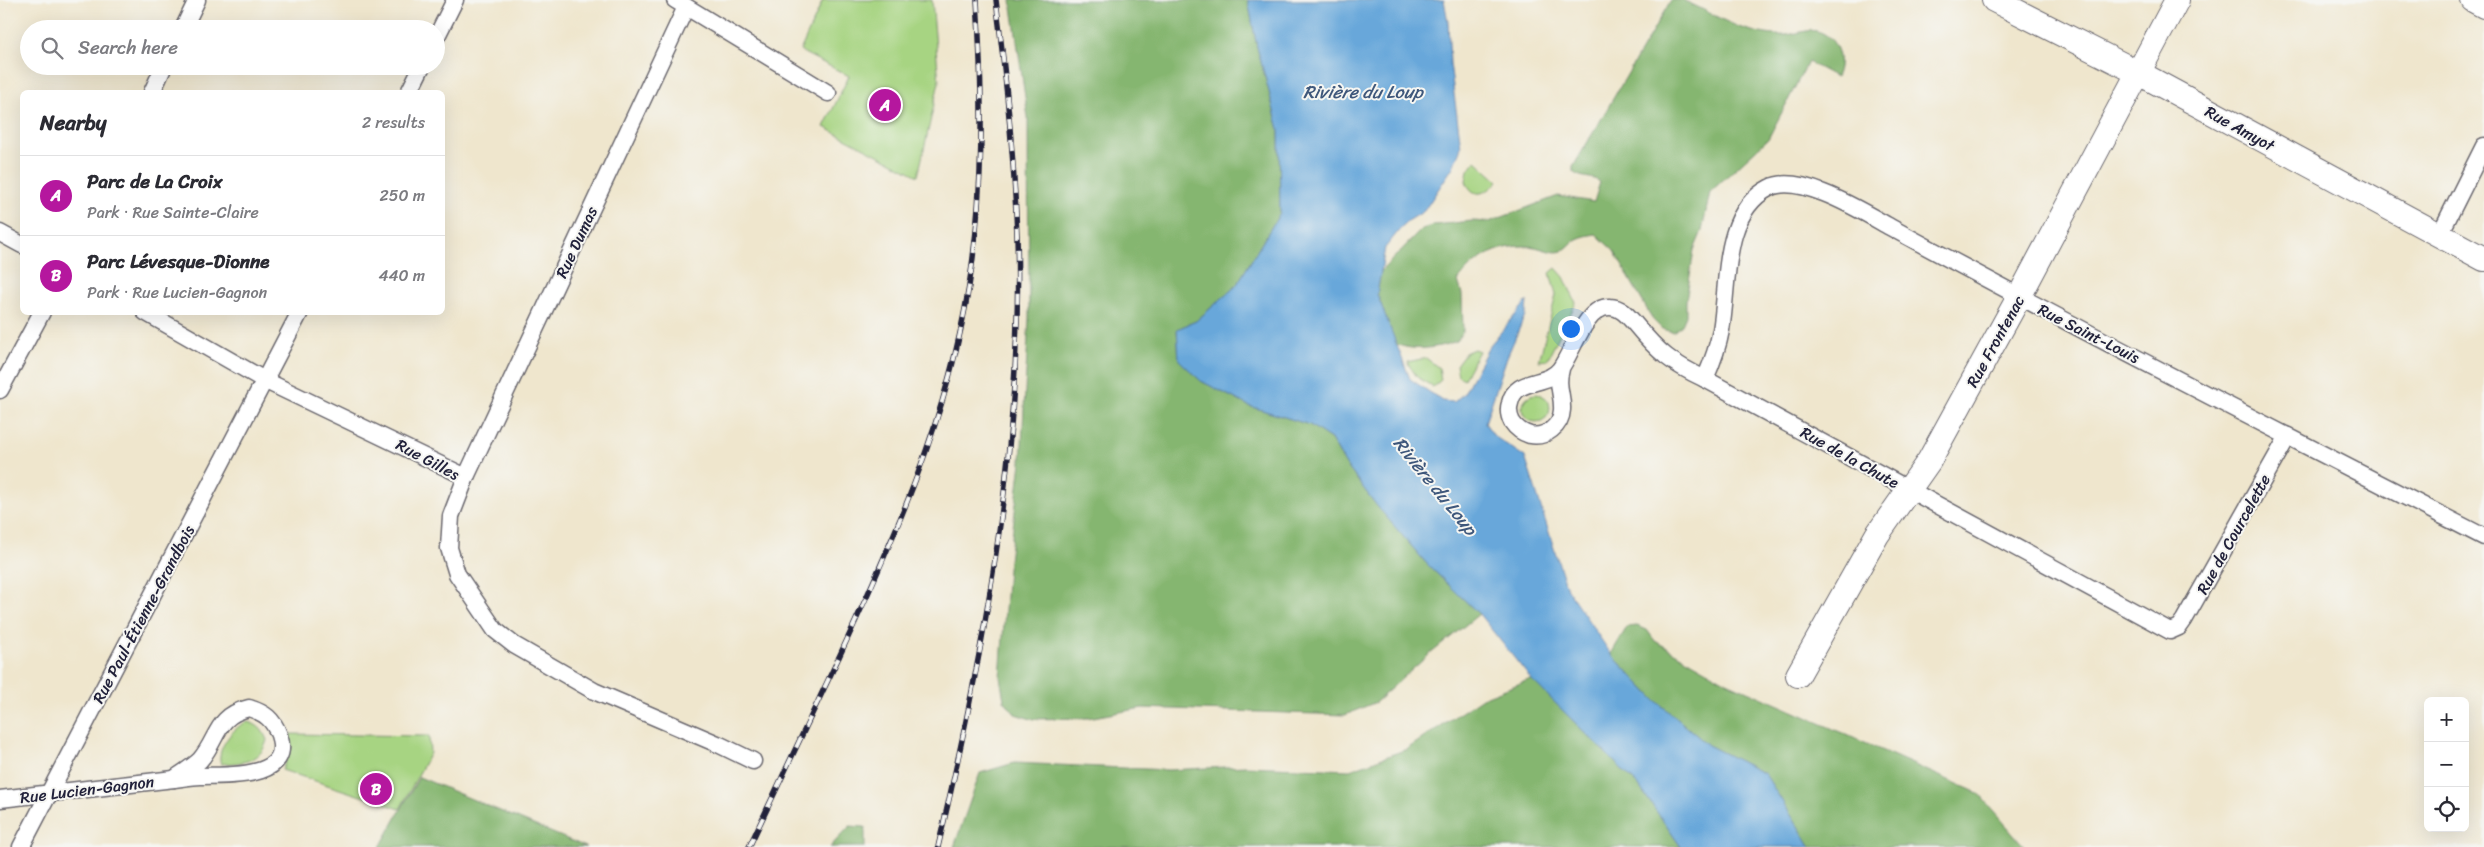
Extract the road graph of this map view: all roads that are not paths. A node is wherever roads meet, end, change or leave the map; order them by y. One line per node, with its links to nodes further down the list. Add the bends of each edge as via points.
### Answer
1 (197, 0): 8 (street)
2 (455, 0): 9 (street)
3 (1994, 0): 10 (street, Rue Amyot)
4 (2177, 0): 10 (street, Rue Frontenac)
5 (2473, 0): 7 (street)
6 (681, 3): 15 (street); 30 (street, Rue Dumas)
7 (2484, 6)
8 (187, 20)
9 (445, 20)
10 (2138, 73): 18 (street, Rue Amyot); 21 (street, Rue Frontenac)
11 (160, 75): 13 (street)
12 (418, 75): 14 (street)
13 (153, 90)
14 (410, 90)
15 (828, 93)
16 (2484, 146): 18 (street)
17 (0, 233): 19 (street)
18 (2439, 236): 20 (street, Rue Amyot)
19 (20, 244)
20 (2484, 259)
21 (2019, 297): 26 (street, Rue Saint-Louis, via 1818,191 1784,183 1771,186 1744,210 1735,236 1729,256 1721,330); 29 (street, Rue Saint-Louis); 31 (street, Rue Frontenac, via 1929,461)
22 (40, 315): 28 (street)
23 (150, 315): 27 (street, Rue Gilles)
24 (299, 315): 27 (street, Rue Paul-Étienne-Grandbois)
25 (1561, 369): 26 (street, Rue de la Chute, via 1590,317 1600,309 1610,307 1626,314 1657,350 1675,364)
26 (1706, 379): 31 (street, Rue de la Chute)
27 (266, 381): 30 (street, Rue Gilles); 37 (street, Rue Paul-Étienne-Grandbois)
28 (0, 390)
29 (2288, 436): 32 (street, Rue Saint-Louis); 33 (street, Rue de Courcelette, via 2184,620)
30 (466, 477): 35 (street, Rue Gilles, via 451,516 449,548 457,574 495,630 514,645 594,691)
31 (1908, 489): 33 (street, Rue de la Chute, via 2164,628); 34 (street, Rue Frontenac)
32 (2484, 537)
33 (2175, 630)
34 (1798, 675)
35 (753, 762)
36 (174, 778): 36 (street, Rue Lucien-Gagnon, via 238,776 260,771 271,765 280,753 280,738 275,725 265,713 249,708 238,710 218,727 199,760); 37 (street, Rue Lucien-Gagnon)
37 (49, 793): 38 (street, Rue Lucien-Gagnon); 39 (street, Rue Paul-Étienne-Grandbois)
38 (0, 799)
39 (21, 847)

